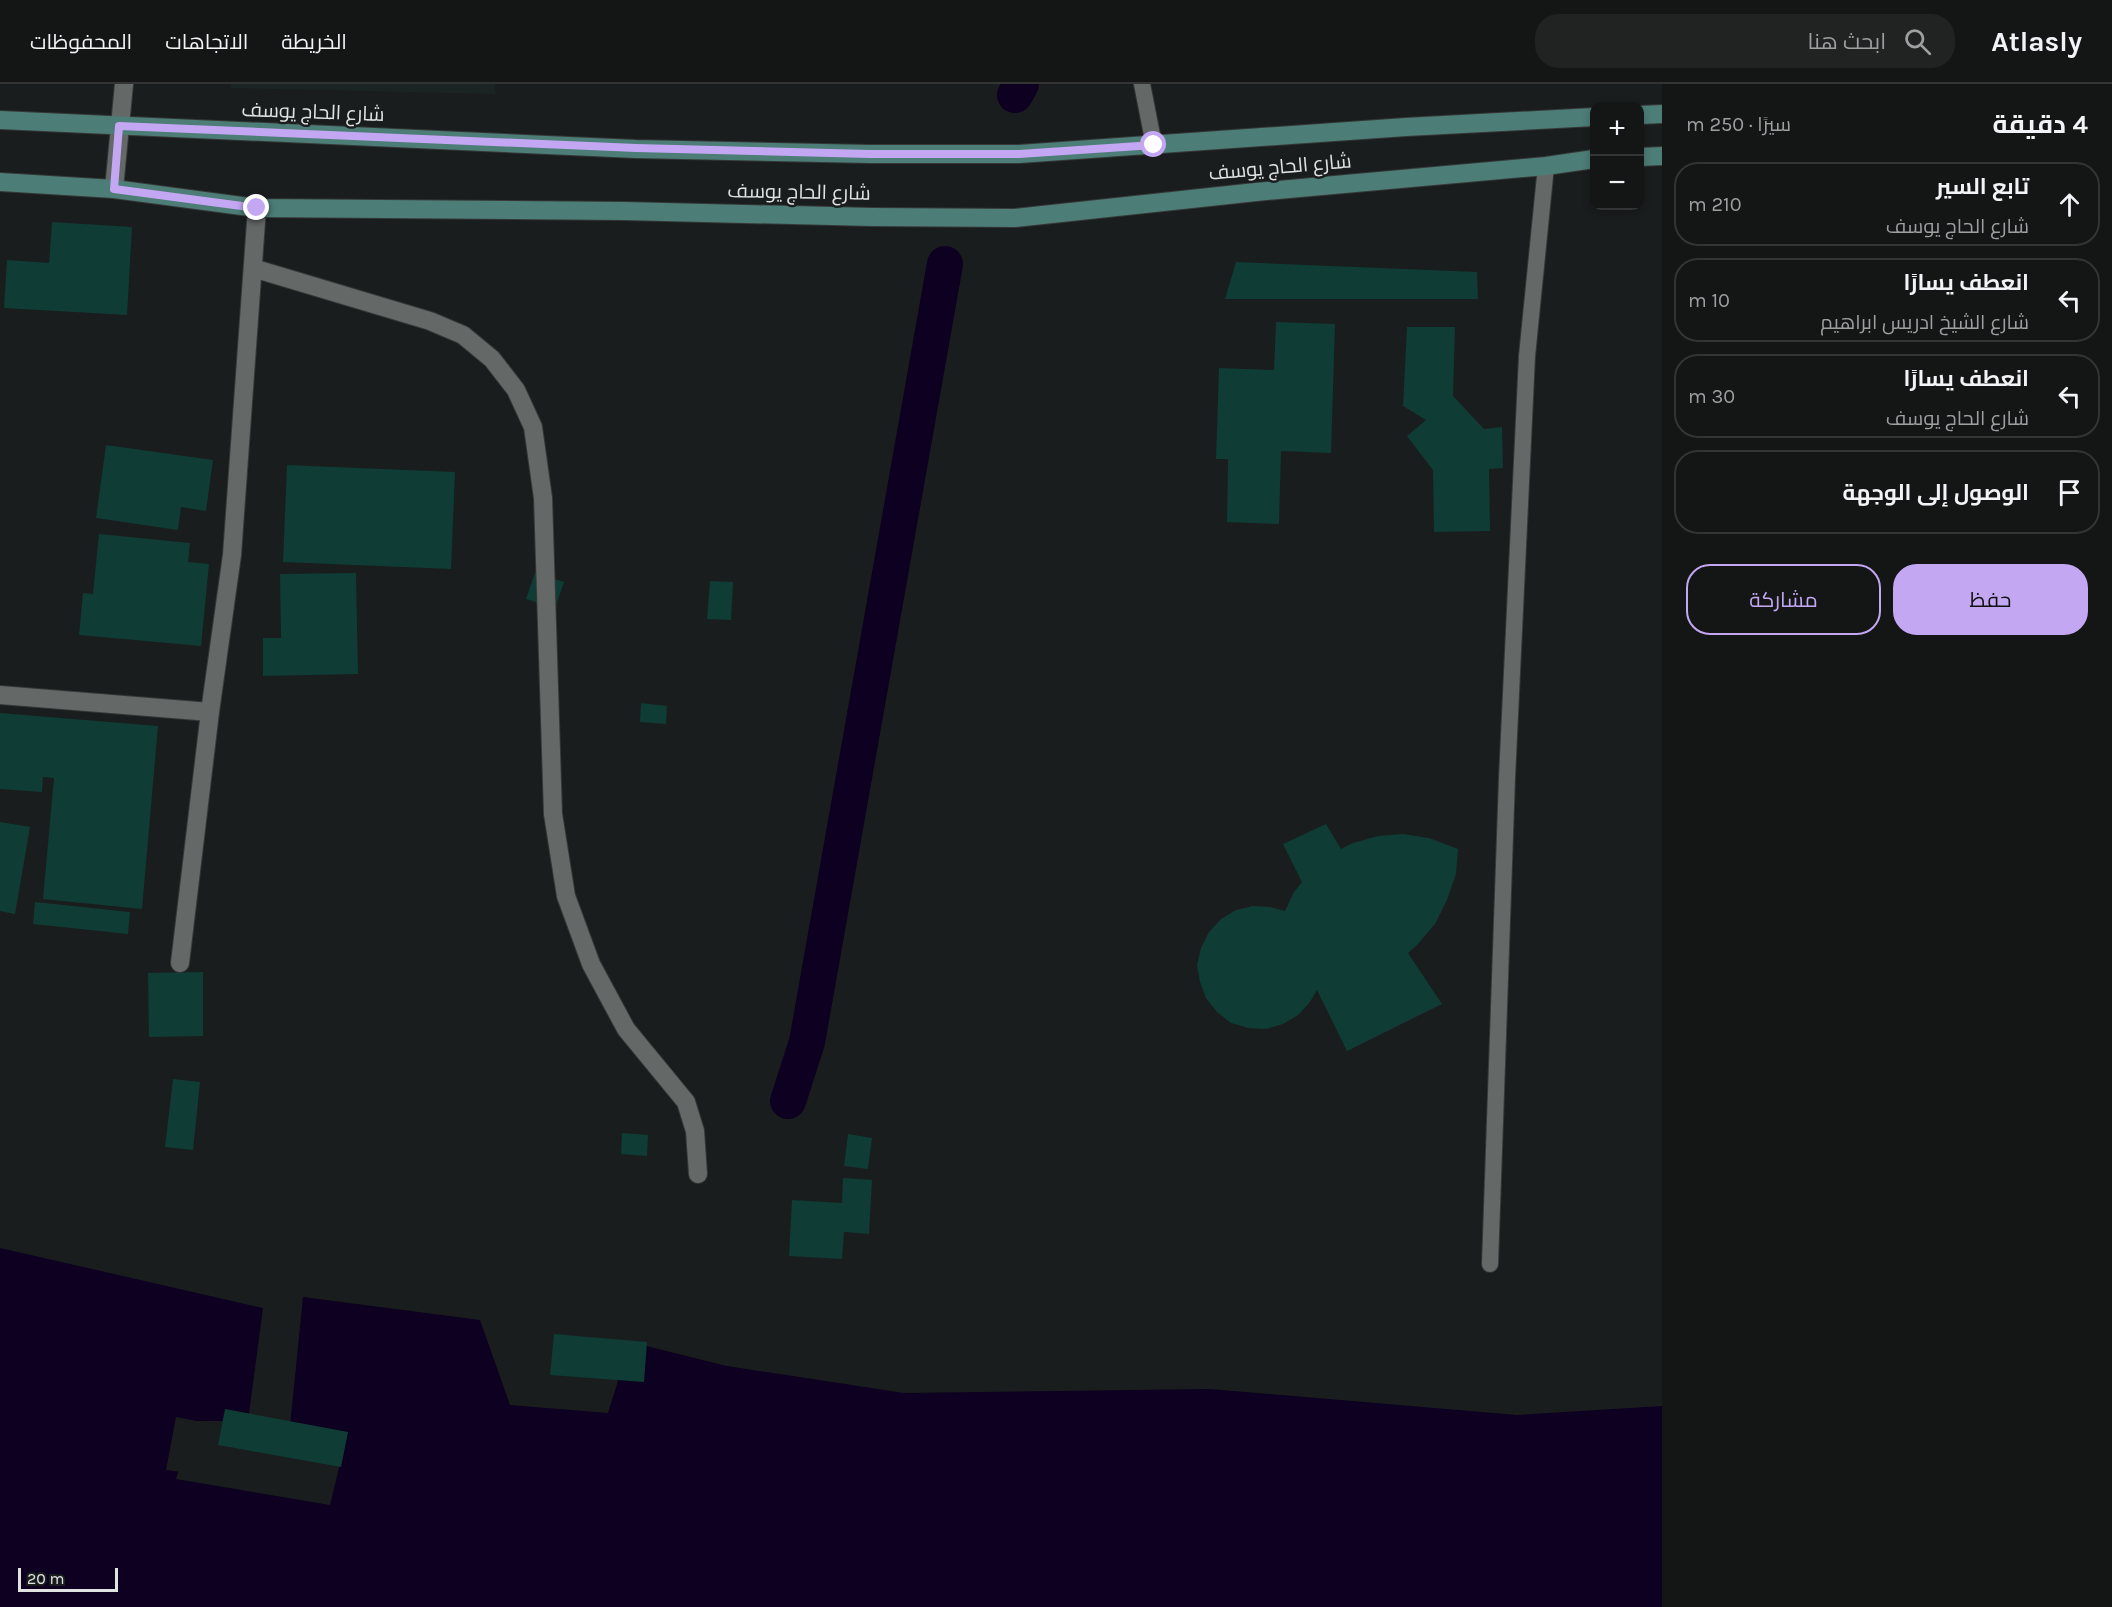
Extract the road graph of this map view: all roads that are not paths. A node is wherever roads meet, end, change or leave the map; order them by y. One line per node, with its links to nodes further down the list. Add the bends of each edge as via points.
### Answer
1 (124, 84): 7 (street)
2 (1142, 84): 8 (lane)
3 (1662, 114): 4 (main road)
4 (1644, 115)
5 (1590, 117): 8 (main road, شارع الحاج يوسف)
6 (0, 120): 7 (main road, شارع الحاج يوسف)
7 (119, 126): 8 (main road, شارع الحاج يوسف, via 870,154 1019,154); 14 (street)
8 (1154, 145)
9 (1662, 156): 10 (main road)
10 (1644, 157)
11 (1590, 160): 12 (main road, شارع الحاج يوسف)
12 (1546, 166): 15 (main road, شارع الحاج يوسف, via 1016,218); 21 (lane, via 1527,356)
13 (0, 182): 14 (main road, شارع الحاج يوسف)
14 (114, 189): 15 (main road, شارع الحاج يوسف)
15 (257, 208): 16 (street)
16 (253, 268): 18 (street, via 232,555); 20 (street, via 430,321 463,335 492,359 516,390 533,427 543,498 553,814 566,896 591,964 626,1029 686,1102 695,1131)
17 (0, 695): 18 (street)
18 (210, 712): 19 (street)
19 (180, 963)
20 (698, 1174)
21 (1490, 1264)

